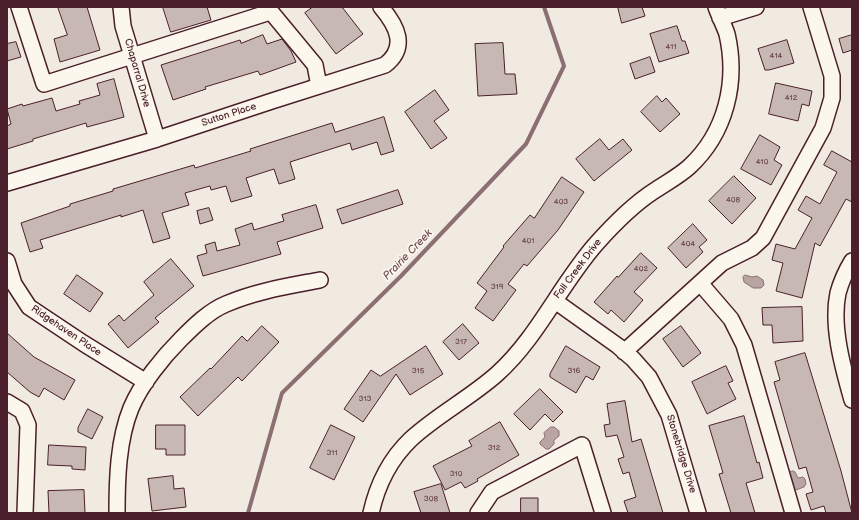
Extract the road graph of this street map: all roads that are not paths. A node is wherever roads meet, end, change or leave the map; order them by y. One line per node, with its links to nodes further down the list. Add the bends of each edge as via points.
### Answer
1 (18, 7): 8 (street, via 44,84)
2 (121, 7): 8 (street, Chaparral Drive, via 123,26)
3 (381, 7): 9 (street, Sutton Place, via 396,29 399,42 391,60 385,65)
4 (756, 7): 7 (street)
5 (811, 7): 15 (street, via 832,76 832,98 823,128 763,238 752,248 722,263)
6 (269, 9): 8 (street); 9 (street, via 315,66)
7 (718, 12): 16 (street, Fall Creek Drive, via 729,48 730,78 727,106 722,121 708,145 690,166 646,197 611,228 581,263)
8 (132, 55): 10 (street, Chaparral Drive)
9 (319, 86): 10 (street, Sutton Place)
10 (157, 139): 11 (street, Sutton Place)
11 (7, 183)
12 (852, 261): 19 (street, via 838,292 836,314 843,365)
13 (7, 262): 18 (street, Ridgehaven Place, via 14,284 29,308)
14 (320, 280): 18 (street, via 263,292 213,311 172,347)
15 (700, 283): 17 (street); 27 (street, via 731,319 744,345)
16 (555, 301): 17 (street, Stonebridge Drive); 23 (street, Fall Creek Drive, via 510,362 479,389 409,440 384,474 375,494)
17 (624, 352): 26 (street, Stonebridge Drive, via 649,377 669,415)
18 (146, 382): 22 (street, via 131,408 122,439)
19 (852, 400)
20 (7, 402): 21 (street, via 22,411 28,425)
21 (25, 513)
22 (117, 513)
23 (371, 513)
24 (478, 513): 25 (street, via 492,492 582,445)
25 (603, 513)
26 (698, 513)
27 (792, 513)

